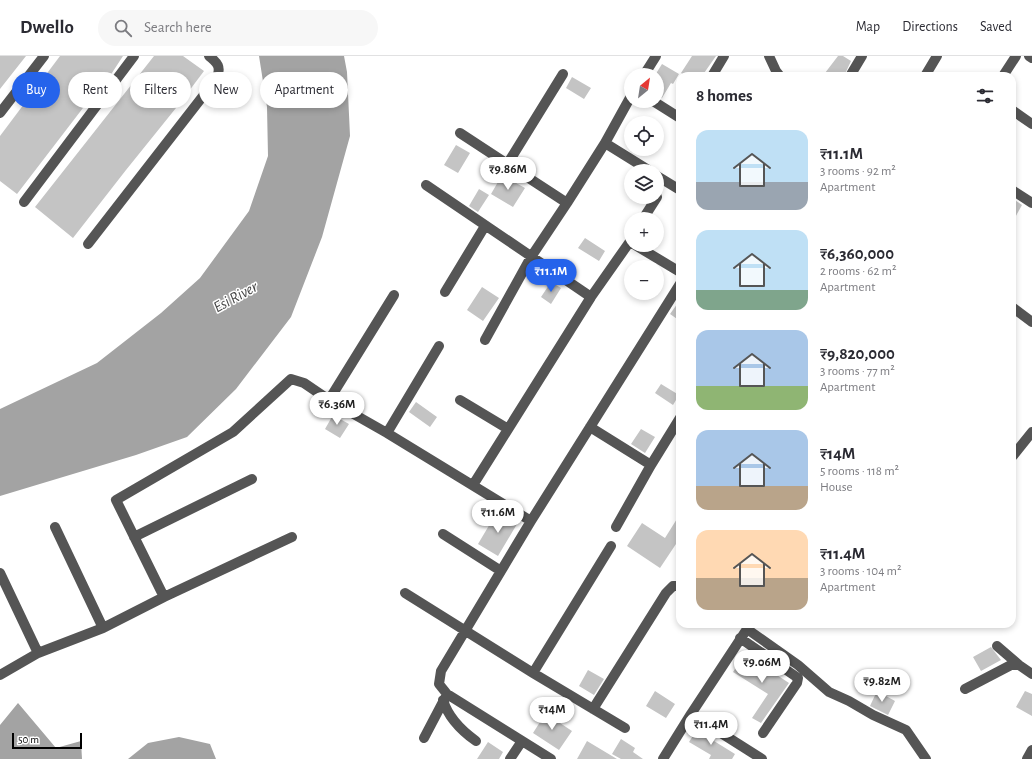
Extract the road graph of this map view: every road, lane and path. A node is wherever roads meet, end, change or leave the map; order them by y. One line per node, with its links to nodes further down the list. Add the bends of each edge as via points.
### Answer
1 (44, 56): 21 (street)
2 (134, 56): 34 (street)
3 (209, 56): 38 (street, via 216,62 219,71 217,78)
4 (656, 56): 12 (street)
5 (724, 56): 13 (street)
6 (769, 56): 14 (street)
7 (937, 56): 16 (street)
8 (1016, 56): 17 (street)
9 (1029, 56): 11 (street)
10 (857, 58): 15 (street)
11 (1032, 58)
12 (648, 68)
13 (714, 72)
14 (777, 72)
15 (852, 72)
16 (927, 72)
17 (1006, 72)
18 (563, 74): 27 (street)
19 (624, 108): 26 (street)
20 (664, 108): 23 (street)
21 (0, 113)
22 (1016, 113): 24 (street)
23 (676, 115)
24 (1032, 124)
25 (460, 132): 27 (street)
26 (605, 143): 28 (street); 35 (street)
27 (508, 163): 35 (street)
28 (639, 164)
29 (666, 181): 30 (street); 32 (street)
30 (664, 185)
31 (426, 186): 37 (street)
32 (676, 187)
33 (1016, 193): 36 (street)
34 (24, 202)
35 (567, 203): 41 (street)
36 (1032, 203)
37 (485, 226): 41 (street); 44 (street)
38 (88, 244)
39 (625, 252): 46 (street)
40 (648, 252): 42 (street)
41 (531, 257): 46 (street); 49 (street)
42 (676, 270)
43 (676, 290): 54 (street)
44 (445, 292)
45 (394, 295): 51 (street)
46 (591, 297): 55 (street)
47 (1016, 310): 48 (street)
48 (1032, 322)
49 (485, 340)
50 (439, 346): 57 (street)
51 (329, 400): 57 (street); 66 (street, via 304,383 291,379 233,432 116,500)
52 (460, 400): 55 (street)
53 (676, 424): 59 (street)
54 (590, 428): 59 (street); 62 (street)
55 (508, 429): 61 (street)
56 (1032, 432): 58 (street)
57 (387, 433): 61 (street)
58 (1016, 452)
59 (651, 465): 64 (street)
60 (252, 479): 66 (street)
61 (473, 485): 62 (street)
62 (531, 521): 69 (street)
63 (55, 527): 74 (street)
64 (616, 527)
65 (443, 534): 69 (street)
66 (134, 537): 73 (street)
67 (292, 537): 73 (street)
68 (611, 546): 82 (street)
69 (501, 571): 77 (street)
70 (0, 573): 80 (street)
71 (676, 586): 87 (street, via 666,593)
72 (405, 593): 77 (street)
73 (164, 597): 74 (street)
74 (103, 628): 80 (street)
75 (745, 628): 78 (street)
76 (749, 628): 100 (street, via 829,692 906,730)
77 (465, 631): 82 (street); 86 (street, via 441,672 439,684)
78 (740, 638): 88 (street); 90 (street, via 798,678)
79 (997, 646): 81 (street)
80 (38, 653): 84 (street)
81 (1019, 665): 83 (street); 85 (street, via 1011,665)
82 (532, 673): 87 (street)
83 (1032, 674)
84 (0, 675)
85 (965, 689)
86 (445, 697): 91 (street); 92 (street, via 446,708 463,732); 93 (street)
87 (593, 709): 89 (street)
88 (691, 714): 95 (street); 98 (street)
89 (625, 728)
90 (763, 733)
91 (424, 738)
92 (476, 741)
93 (522, 741): 96 (street); 97 (street)
94 (1032, 750): 101 (street)
95 (746, 755): 99 (street)
96 (510, 759)
97 (551, 759)
98 (664, 759)
99 (762, 759)
100 (926, 759)
101 (1027, 759)

